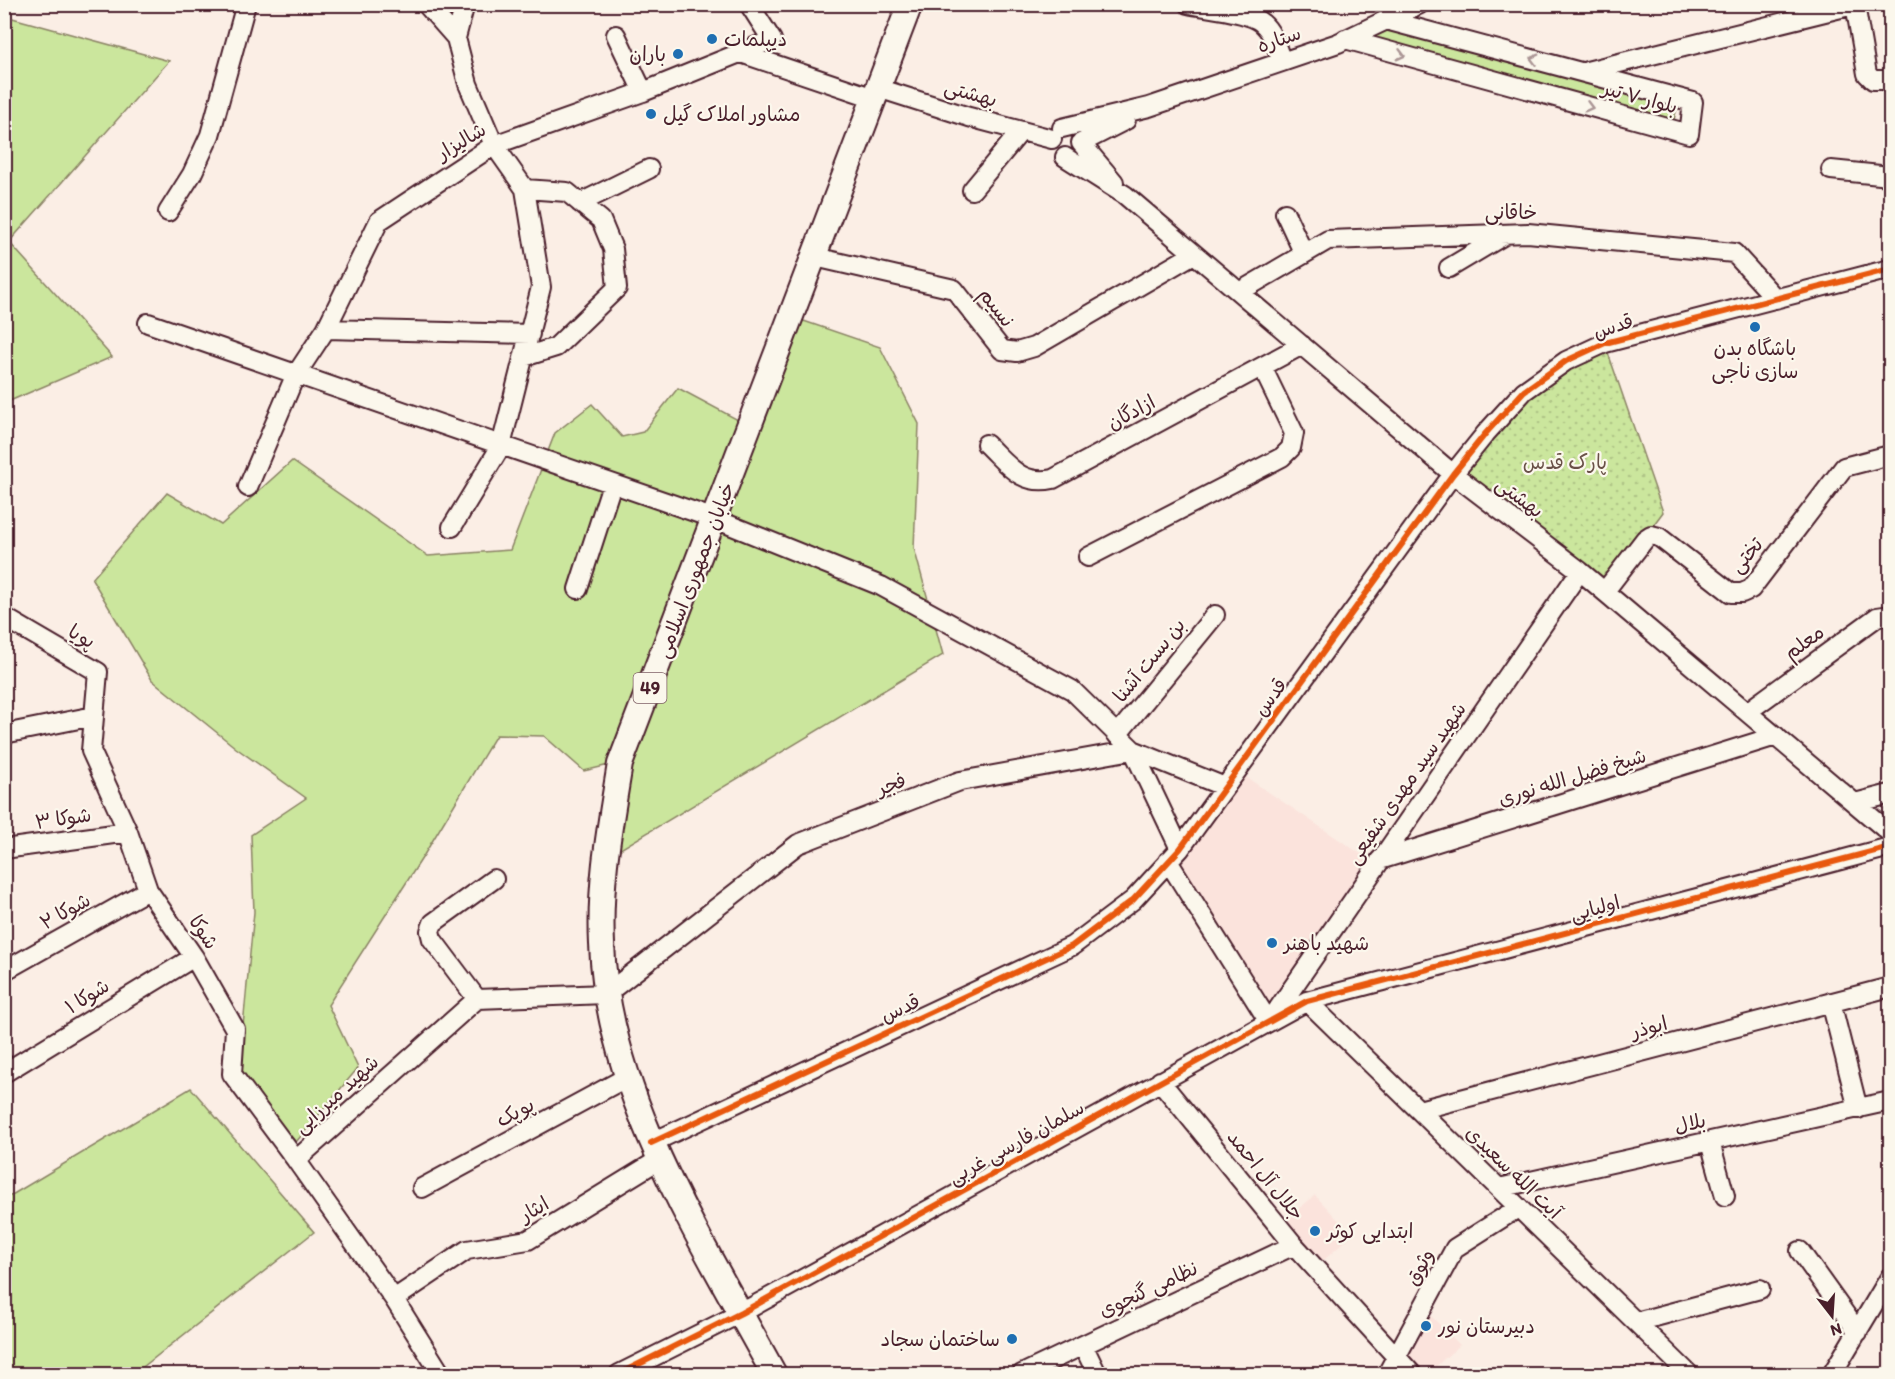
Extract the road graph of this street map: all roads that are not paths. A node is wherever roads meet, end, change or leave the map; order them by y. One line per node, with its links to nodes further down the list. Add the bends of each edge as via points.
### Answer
1 (246, 4): 31 (street, via 210,135)
2 (426, 4): 10 (street)
3 (465, 4): 10 (street)
4 (749, 4): 12 (street, شالیزار, via 772,40)
5 (1188, 4): 13 (street, via 1262,22)
6 (1420, 4): 8 (street, ستاره)
7 (911, 5): 17 (main road, خیابان جمهوری اسلامی / 49)
8 (1386, 20): 11 (street, ستاره); 14 (street, بلوار ۷ تیر, one-way to 8)
9 (616, 35): 16 (street)
10 (456, 38): 22 (street, via 468,84)
11 (1345, 39): 13 (street, ستاره); 14 (street, بلوار ۷ تیر, one-way to 14, via 1689,134 1693,102)
12 (741, 53): 16 (street, شالیزار); 17 (street)
13 (1282, 62): 18 (street, ستاره)
14 (1585, 72): 15 (street, via 1849,6 1856,10 1867,74 1873,81)
15 (1890, 80)
16 (644, 92): 22 (street, شالیزار)
17 (876, 93): 19 (street, بهشتی); 36 (main road, خیابان جمهوری اسلامی / 49)
18 (1149, 107): 20 (street); 21 (street)
19 (1021, 131): 20 (street, بهشتی); 28 (street)
20 (1057, 134): 21 (street, via 1075,131); 23 (street, via 1053,149)
21 (1081, 143): 23 (street, via 1078,152); 29 (street)
22 (494, 145): 27 (street); 42 (street, شالیزار, via 379,221)
23 (1065, 157): 29 (street)
24 (650, 169): 30 (street)
25 (1831, 170): 26 (street)
26 (1890, 176)
27 (525, 189): 30 (street, via 567,192); 43 (street, via 541,287)
28 (972, 190)
29 (1125, 195): 34 (street, بهشتی)
30 (580, 203): 45 (street, via 601,220 613,249 618,288 556,346)
31 (168, 212)
32 (1286, 213): 35 (street)
33 (1507, 233): 35 (street, خاقانی, via 1328,240); 37 (street); 40 (street, خاقانی, via 1734,253)
34 (1194, 254): 36 (street, نسیم, via 1034,347 1017,352 1002,350 954,289); 39 (street, بهشتی)
35 (1304, 254): 39 (street, خاقانی)
36 (815, 257): 54 (main road, خیابان جمهوری اسلامی / 49)
37 (1449, 268)
38 (1890, 269): 40 (street, قدس)
39 (1239, 292): 44 (street, بهشتی)
40 (1776, 299): 51 (street, قدس, via 1605,343 1566,361 1524,391)
41 (148, 323): 47 (street)
42 (326, 329): 43 (street); 47 (street, شالیزار)
43 (530, 334): 45 (street)
44 (1302, 345): 46 (street, ازادگان); 51 (street, بهشتی)
45 (524, 357): 49 (street)
46 (1262, 367): 48 (street, ازادگان, via 1053,479 1037,482 1023,478); 56 (street, via 1294,433 1291,447 1282,457)
47 (295, 376): 49 (street); 53 (street, شالیزار)
48 (986, 444)
49 (501, 446): 52 (street); 55 (street)
50 (1890, 455): 59 (street, تختی, via 1844,467 1751,589 1731,593 1659,537 1651,536 1645,538)
51 (1453, 474): 57 (street, بهشتی); 69 (street, قدس)
52 (612, 484): 54 (street); 58 (street)
53 (248, 487)
54 (715, 519): 66 (street, via 881,586 1072,690); 83 (main road, خیابان جمهوری اسلامی / 49, via 620,764 603,866)
55 (452, 527)
56 (1088, 557)
57 (1580, 571): 59 (street, بهشتی); 77 (street, شهید سید مهدی شفیعی)
58 (578, 590)
59 (1605, 591): 63 (street, بهشتی)
60 (1215, 615): 66 (street, بن بست آشنا)
61 (1890, 615): 63 (street, معلم, via 1877,617)
62 (4, 617): 64 (street, پویا, via 98,672)
63 (1747, 712): 67 (street, بهشتی)
64 (94, 716): 65 (street); 72 (street, شوکا, via 91,751)
65 (4, 734)
66 (1117, 735): 68 (street)
67 (1776, 736): 71 (street, بهشتی); 77 (street, شیخ فضل الله نوری)
68 (1133, 750): 69 (street); 76 (street); 83 (street, فجر, via 960,782 798,844)
69 (1225, 787): 76 (street, قدس)
70 (1890, 794): 71 (street)
71 (1855, 803): 73 (street, بهشتی)
72 (128, 832): 75 (street, شوکا ۳); 79 (street, شوکا)
73 (1890, 833)
74 (1890, 848): 85 (street, اولیایی)
75 (4, 849)
76 (1174, 855): 87 (street); 95 (street, قدس, via 1133,900 1072,946)
77 (1380, 860): 87 (street, شهید سید مهدی شفیعی)
78 (494, 879): 84 (street, via 433,923 429,931)
79 (148, 890): 80 (street, شوکا); 81 (street, شوکا ۲)
80 (194, 957): 88 (street, شوکا ۱); 96 (street, شوکا, via 235,1029 232,1074)
81 (4, 971)
82 (1890, 987): 86 (street, ابوذر)
83 (606, 994): 84 (street); 89 (main road, خیابان جمهوری اسلامی / 49)
84 (477, 999): 96 (street, شهید میرزایی)
85 (1307, 1001): 87 (street, سلمان فارسی غربی); 93 (street, آیت الله سعیدی)
86 (1831, 1002): 92 (street); 93 (street, ابوذر)
87 (1269, 1022): 90 (street, سلمان فارسی غربی)
88 (4, 1073)
89 (629, 1076): 95 (main road, خیابان جمهوری اسلامی / 49); 97 (street, پوپک)
90 (1160, 1082): 101 (street, جلال آل احمد); 106 (street, سلمان فارسی غربی)
91 (1890, 1101): 92 (street, بلال)
92 (1858, 1109): 94 (street, بلال)
93 (1419, 1110): 98 (street, آیت الله سعیدی)
94 (1710, 1142): 98 (street, بلال); 99 (street)
95 (655, 1151): 105 (street, ایثار, via 528,1240 467,1250); 106 (main road, خیابان جمهوری اسلامی / 49)
96 (296, 1160): 105 (street, شهید میرزایی)
97 (422, 1188)
98 (1499, 1188): 100 (street, آیت الله سعیدی)
99 (1725, 1196)
100 (1518, 1208): 107 (street, آیت الله سعیدی); 110 (street, وثوق, via 1455,1248)
101 (1294, 1245): 109 (street, نظامی گنجوی); 110 (street, جلال آل احمد)
102 (1800, 1251): 108 (street)
103 (1890, 1277): 108 (street)
104 (1760, 1289): 107 (street)
105 (394, 1299): 111 (street, شهید میرزایی)
106 (741, 1313): 112 (street, سلمان فارسی غربی); 113 (main road, خیابان جمهوری اسلامی / 49)
107 (1636, 1322): 118 (street, آیت الله سعیدی)
108 (1858, 1332): 119 (street)
109 (1083, 1345): 114 (street, نظامی گنجوی); 115 (street)
110 (1395, 1355): 116 (street, وثوق); 117 (street, جلال آل احمد)
111 (441, 1374)
112 (619, 1374)
113 (774, 1374)
114 (1022, 1374)
115 (1097, 1374)
116 (1387, 1374)
117 (1412, 1374)
118 (1689, 1374)
119 (1832, 1374)

